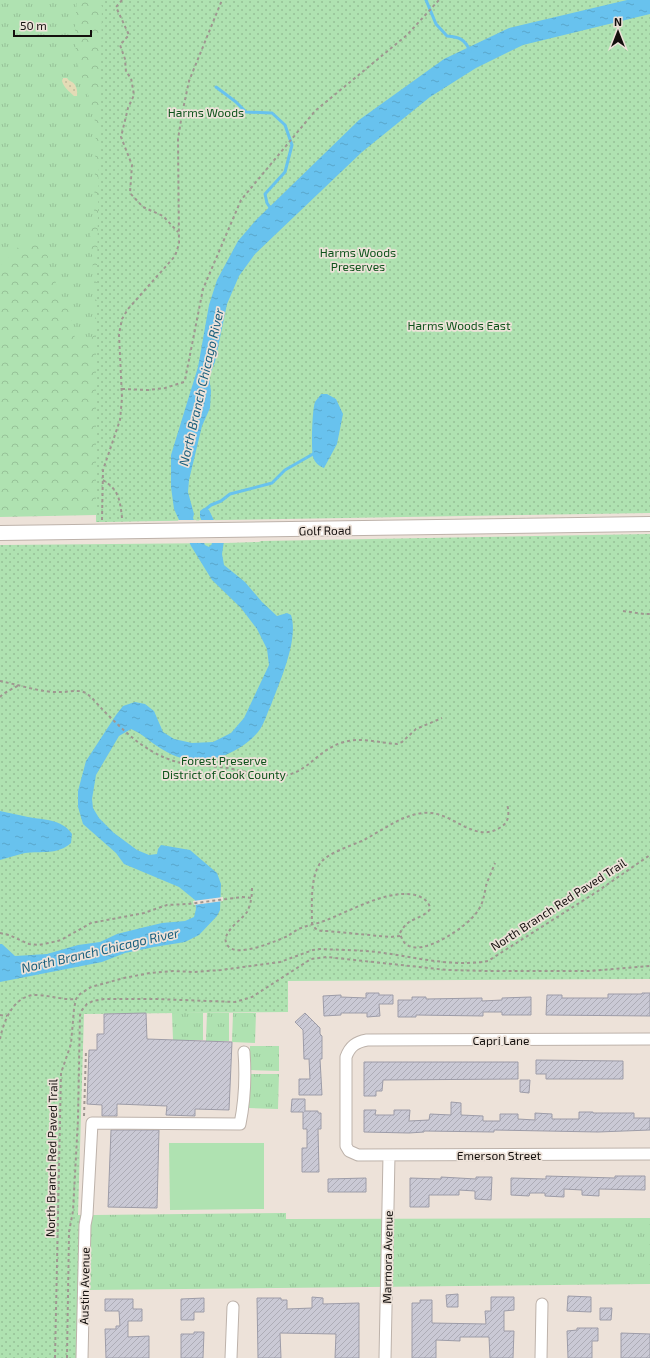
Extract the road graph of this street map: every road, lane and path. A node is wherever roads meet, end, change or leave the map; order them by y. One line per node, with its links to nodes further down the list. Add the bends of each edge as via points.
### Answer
1 (122, 0): 4 (path, via 116,7 129,35 120,45 134,95 121,137 132,165 130,193 143,207 163,216)
2 (222, 0): 4 (path, via 189,80 182,114 178,138)
3 (439, 0): 5 (path, via 407,35 315,111 240,200 203,289 184,382 148,390)
4 (178, 233): 5 (path, via 179,244 175,256 122,319 119,334)
5 (122, 388): 6 (path, via 120,420 103,470)
6 (103, 480): 7 (path, via 111,485 120,499); 9 (path)
7 (122, 518)
8 (650, 524): 9 (main road, Golf Road)
9 (103, 532): 10 (main road, Golf Road)
10 (0, 533)
11 (623, 610): 12 (path)
12 (650, 614)
13 (0, 681): 14 (path)
14 (20, 685): 15 (path); 16 (path, via 52,692 80,691 87,694 134,739 149,750 172,760 267,776 291,774 301,770 328,749 343,742 362,740 398,744 416,729)
15 (0, 697)
16 (442, 718)
17 (507, 803): 22 (path, via 508,820 496,830 479,832 438,813 422,813 402,819 324,860 319,865 314,880)
18 (650, 855): 25 (path, North Branch Red Paved Trail, via 488,961 462,963 382,953 320,949 280,962 222,970 173,971 124,978 91,987)
19 (495, 863): 24 (path, via 483,902 467,924 438,941 423,946 410,946)
20 (252, 888): 21 (path)
21 (252, 898): 22 (path, via 246,913 230,929 227,937 226,943 233,950 254,948); 23 (path, via 242,896 167,905 96,921 61,940 38,945)
22 (312, 924): 24 (path, via 318,931); 24 (path, via 376,898 403,894 421,897 427,901 430,910 410,921)
23 (0, 933)
24 (400, 936)
25 (76, 999): 27 (path, via 28,996 21,999); 40 (path, North Branch Red Paved Trail, via 71,1044 62,1073)
26 (0, 1015): 27 (path)
27 (7, 1016): 29 (path)
28 (0, 1028): 29 (path)
29 (2, 1031): 30 (path)
30 (0, 1039)
31 (650, 1039): 35 (street, Capri Lane, via 359,1042 353,1045 346,1057 346,1146)
32 (86, 1050): 34 (path, via 84,1119)
33 (244, 1052): 41 (street, Austin Avenue, via 246,1076 240,1124 92,1123 85,1225)
34 (78, 1119)
35 (349, 1151): 37 (street, Emerson Street, via 358,1155)
36 (650, 1154): 37 (street, Emerson Street)
37 (389, 1155): 43 (street, Marmora Avenue)
38 (542, 1304): 44 (street)
39 (233, 1307): 42 (street)
40 (55, 1358)
41 (82, 1358)
42 (231, 1358)
43 (385, 1358)
44 (541, 1358)

